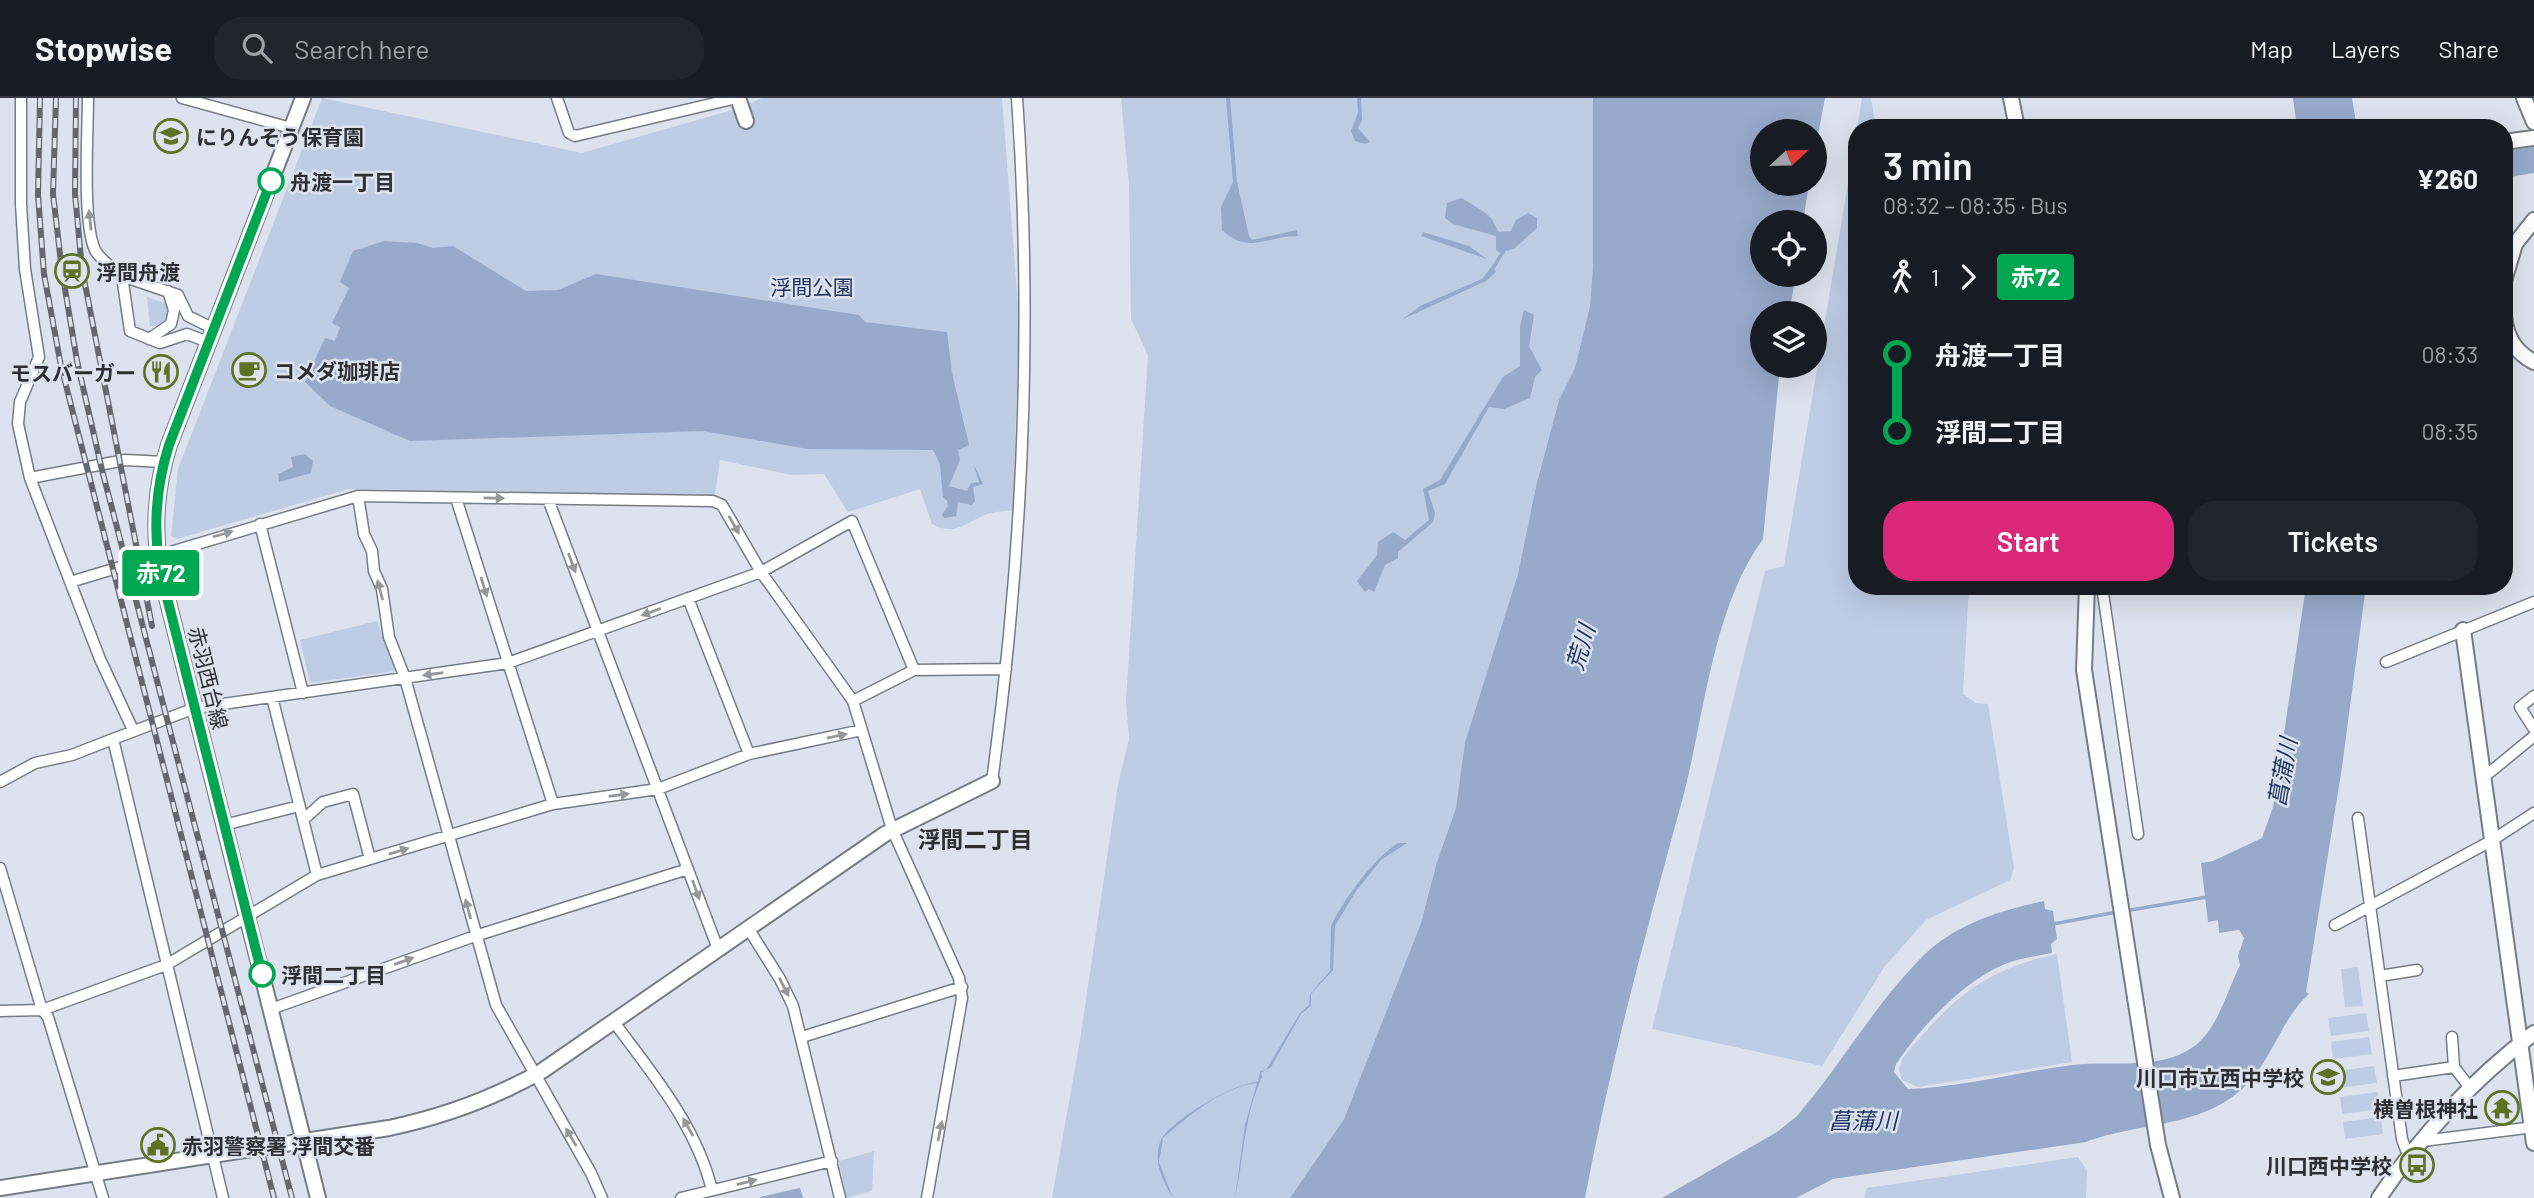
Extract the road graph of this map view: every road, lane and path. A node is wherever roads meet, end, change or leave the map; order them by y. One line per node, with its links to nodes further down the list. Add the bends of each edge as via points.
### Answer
1 (21, 98): 25 (street, via 25,269 39,357 20,402 18,424)
2 (88, 98): 18 (street, one-way to 2, via 97,254 93,242 87,186)
3 (182, 98): 13 (street)
4 (303, 98): 13 (street, 赤羽西台線)
5 (557, 98): 6 (street, via 569,134 575,136)
6 (738, 98): 11 (street)
7 (1017, 98): 41 (street, via 1024,429)
8 (2011, 98): 10 (street)
9 (2524, 98): 12 (street)
10 (2015, 119)
11 (746, 121)
12 (2534, 122)
13 (291, 128): 20 (street, 赤羽西台線)
14 (2534, 138): 15 (street)
15 (2513, 141)
16 (2534, 220): 17 (street)
17 (2513, 251)
18 (122, 276): 19 (street); 21 (street, via 130,331)
19 (168, 291): 20 (street, via 178,295 193,320); 21 (street, via 174,310 171,324)
20 (211, 335): 21 (street, via 187,334 160,343); 24 (street, 赤羽西台線)
21 (149, 339)
22 (2513, 344): 23 (street)
23 (2534, 362)
24 (164, 462): 25 (street, via 125,460); 30 (street, 赤羽西台線, via 157,501)
25 (30, 478): 32 (street)
26 (358, 496): 27 (street); 29 (street); 43 (street, one-way to 26, via 389,638 382,589 364,534)
27 (456, 498): 28 (street, one-way to 28); 40 (street, one-way to 40)
28 (548, 499): 31 (street, one-way to 31, via 722,505); 38 (street, one-way to 38)
29 (260, 524): 30 (street, one-way to 29); 44 (street)
30 (158, 554): 32 (street); 48 (street, 赤羽西台線)
31 (761, 572): 35 (street); 42 (street, via 852,521); 47 (street)
32 (70, 582): 50 (street)
33 (2087, 595): 112 (street, via 2084,670 2158,1145)
34 (2103, 595): 66 (street)
35 (688, 598): 38 (street, one-way to 38); 54 (street)
36 (2534, 602): 37 (street)
37 (2463, 630): 39 (street); 55 (street)
38 (598, 631): 40 (street); 58 (street)
39 (2386, 662)
40 (508, 663): 43 (street, one-way to 43); 59 (street)
41 (1006, 669): 42 (street); 56 (street)
42 (915, 670): 47 (street)
43 (405, 678): 44 (street); 67 (street)
44 (303, 693): 46 (street)
45 (2534, 696): 49 (street, via 2520,706)
46 (272, 697): 48 (street); 60 (street)
47 (853, 701): 51 (street)
48 (195, 708): 50 (street); 64 (street, 赤羽西台線)
49 (2534, 729)
50 (133, 730): 53 (street)
51 (862, 730): 54 (street, one-way to 51); 65 (street)
52 (2534, 736): 55 (street)
53 (113, 739): 57 (street, via 35,763); 79 (street)
54 (749, 754): 58 (street)
55 (2483, 778): 68 (street)
56 (992, 781): 65 (street)
57 (0, 782)
58 (658, 789): 59 (street, one-way to 58); 71 (street)
59 (553, 804): 67 (street)
60 (299, 806): 63 (street); 64 (street)
61 (2534, 813): 68 (street)
62 (2358, 818): 73 (street)
63 (303, 820): 69 (street, via 323,802 353,794); 72 (street)
64 (224, 825): 74 (street, 赤羽西台線)
65 (892, 829): 76 (street); 82 (street)
66 (2138, 834)
67 (448, 836): 69 (street, one-way to 67); 77 (street, one-way to 67)
68 (2491, 841): 73 (street); 90 (street)
69 (370, 859): 72 (street)
70 (0, 867): 84 (street)
71 (688, 869): 77 (street); 78 (street, one-way to 78)
72 (317, 875): 74 (street)
73 (2370, 907): 75 (street); 81 (street)
74 (247, 916): 79 (street); 83 (street, 赤羽西台線)
75 (2335, 925)
76 (748, 929): 78 (street); 88 (street, one-way to 88, via 788,992)
77 (475, 936): 83 (street, one-way to 77); 92 (street, via 496,1005)
78 (718, 949): 86 (street)
79 (166, 965): 84 (street); 99 (street)
80 (2417, 970): 81 (street)
81 (2379, 976): 93 (street)
82 (962, 987): 88 (street); 111 (street, one-way to 82)
83 (271, 1009): 97 (street, 赤羽西台線)
84 (42, 1010): 85 (street); 102 (street, via 48,1017)
85 (0, 1011)
86 (614, 1022): 92 (street); 104 (street, one-way to 86, via 683,1117)
87 (2534, 1033): 90 (street)
88 (802, 1037): 101 (street)
89 (2452, 1037): 91 (street)
90 (2519, 1044): 94 (street); 95 (street)
91 (2454, 1067): 93 (street); 94 (street)
92 (535, 1075): 97 (street, via 427,1119); 108 (street, one-way to 92)
93 (2393, 1076): 100 (street)
94 (2471, 1089): 96 (street)
95 (2533, 1127): 96 (street); 98 (street)
96 (2423, 1141): 100 (street)
97 (304, 1142): 99 (street); 107 (street, 赤羽西台線)
98 (2534, 1143)
99 (213, 1156): 102 (street); 106 (street)
100 (2409, 1158): 113 (street)
101 (832, 1161): 104 (street, one-way to 101); 110 (street)
102 (95, 1174): 103 (street); 105 (street)
103 (0, 1188)
104 (712, 1190): 109 (street)
105 (103, 1198)
106 (223, 1198)
107 (318, 1198)
108 (602, 1198)
109 (681, 1198)
110 (840, 1198)
111 (927, 1198)
112 (2172, 1198)
113 (2379, 1198)

